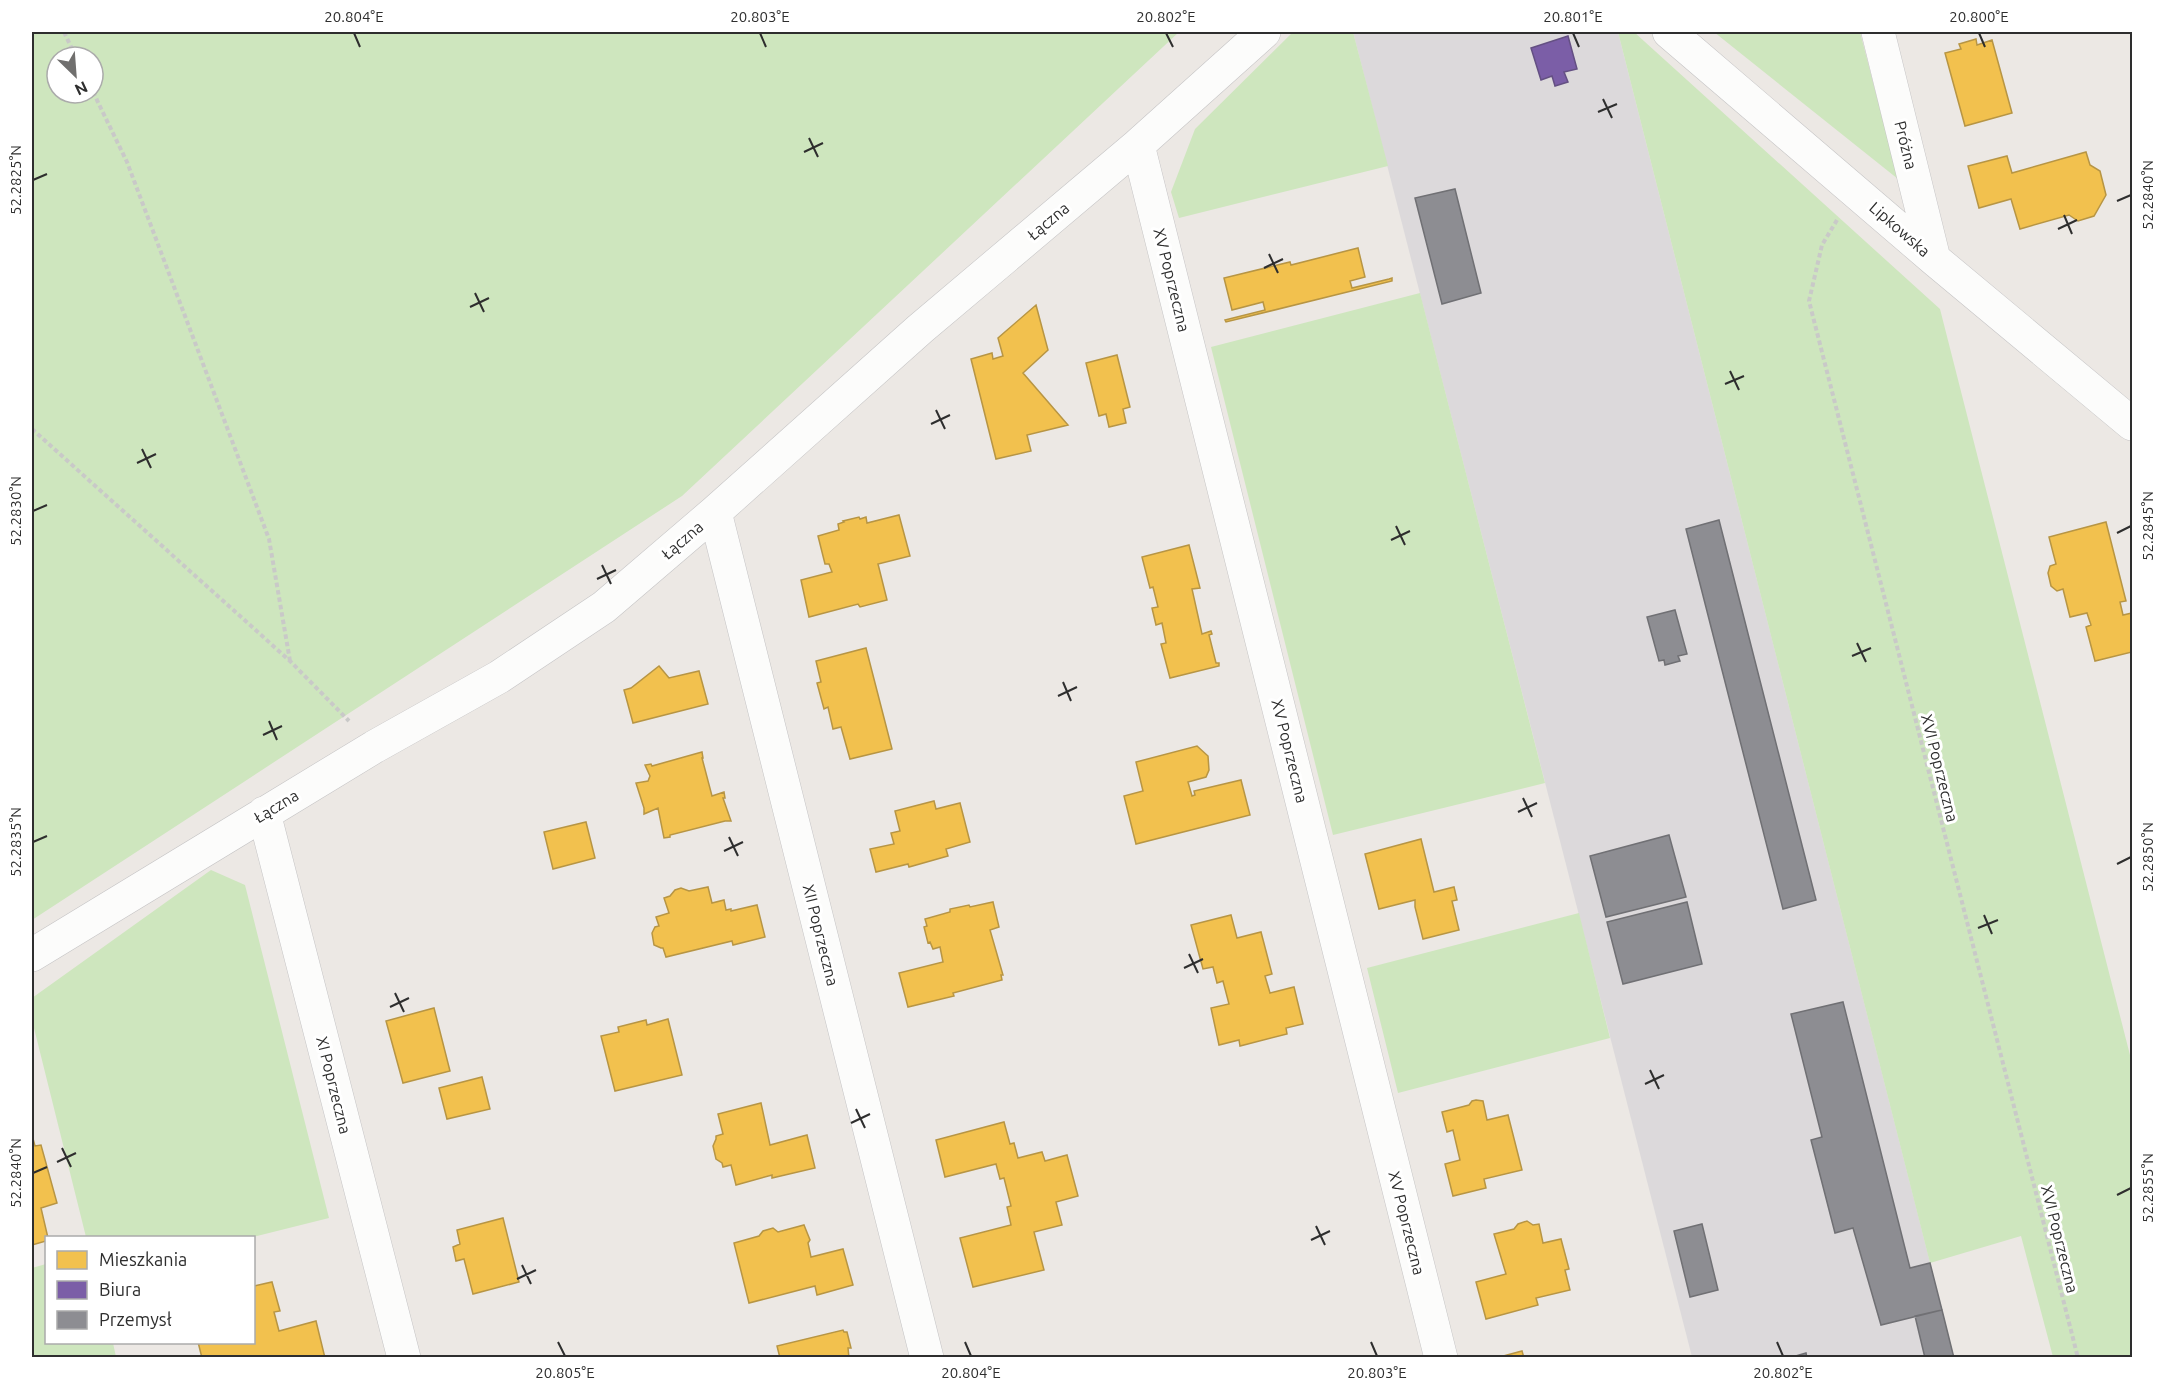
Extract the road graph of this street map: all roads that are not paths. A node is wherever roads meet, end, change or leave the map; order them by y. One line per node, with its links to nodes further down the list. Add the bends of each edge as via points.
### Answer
1 (1264, 32): 4 (street, Łączna)
2 (1669, 32): 5 (street, Lipkowska)
3 (1878, 32): 5 (street, Próżna)
4 (1138, 145): 7 (street, Łączna, via 920,329); 12 (street, XV Poprzeczna)
5 (1934, 259): 6 (street, Lipkowska)
6 (2133, 424)
7 (715, 512): 8 (street, Łączna, via 604,607 499,677); 11 (street, XII Poprzeczna)
8 (264, 813): 9 (street, Łączna); 10 (street, XI Poprzeczna)
9 (32, 955)
10 (404, 1358)
11 (927, 1358)
12 (1441, 1358)

